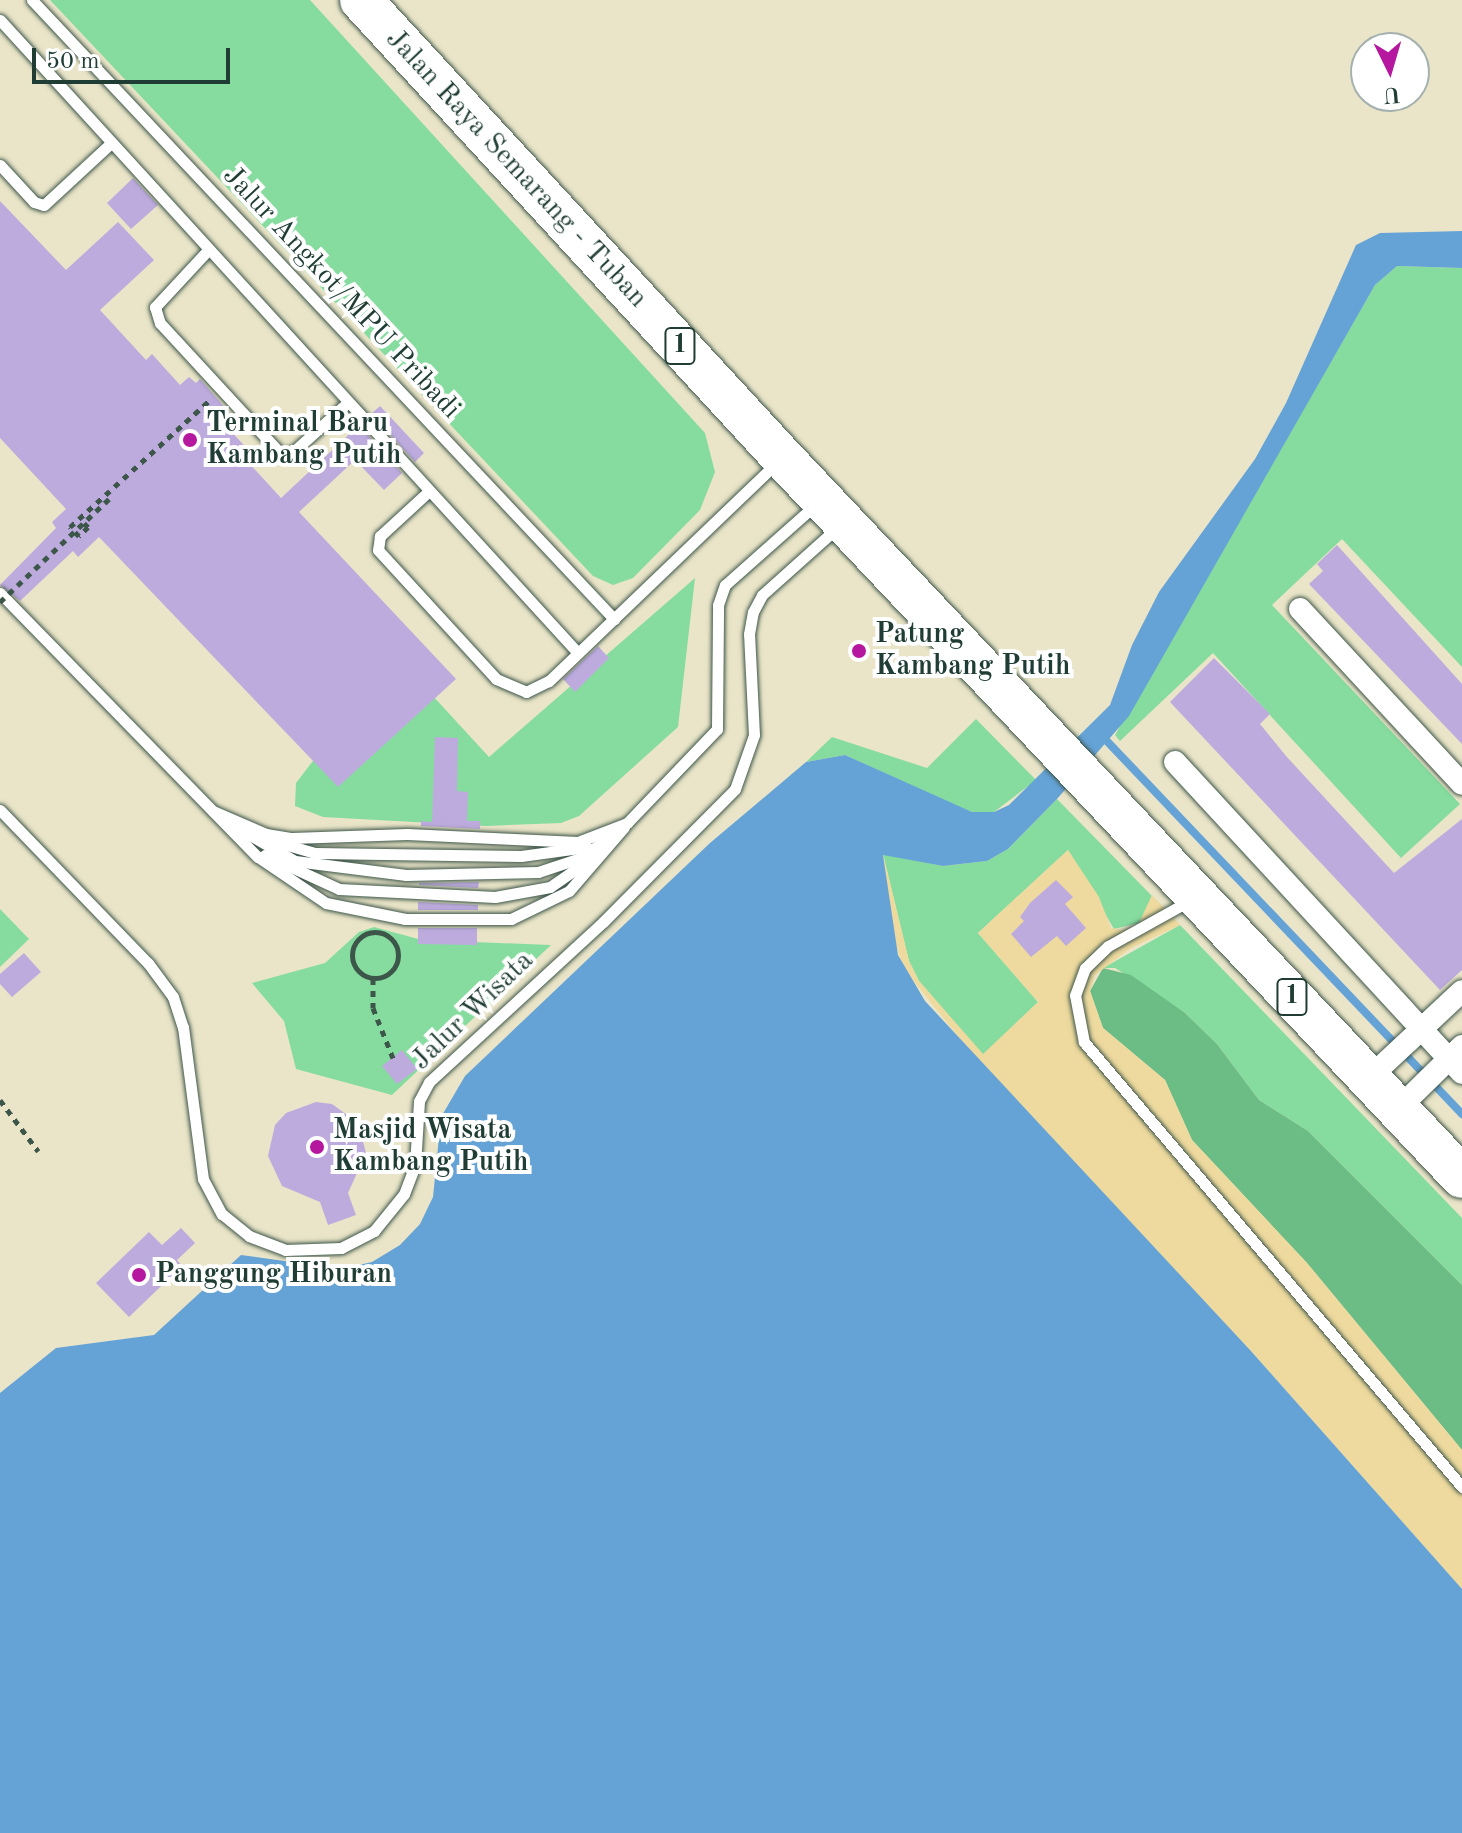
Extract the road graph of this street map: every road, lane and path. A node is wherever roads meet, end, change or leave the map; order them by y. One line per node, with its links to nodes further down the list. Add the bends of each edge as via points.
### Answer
1 (32, 0): 17 (lane, Jalur Angkot/MPU Pribadi)
2 (361, 0): 9 (highway, Jalan Raya Semarang - Tuban / 1)
3 (1, 24): 4 (lane)
4 (111, 143): 5 (lane, via 44,205 34,202); 6 (lane)
5 (0, 165)
6 (208, 250): 7 (lane, via 155,313); 8 (lane)
7 (221, 389): 8 (lane, via 285,455); 13 (path, via 70,527 79,536 88,527)
8 (347, 403): 10 (lane)
9 (782, 457): 12 (highway, Jalan Raya Semarang - Tuban / 1); 17 (lane)
10 (429, 491): 18 (lane); 18 (lane, via 377,539 381,554 510,688 526,692 542,686)
11 (111, 497): 13 (path, bridge)
12 (832, 510): 21 (lane, Jalur Wisata, via 753,612 749,639 754,735 731,794 429,1082 419,1101 409,1185 374,1231 341,1248 285,1250 249,1236 222,1214 203,1179 183,1027 173,997 148,963); 23 (lane, via 725,585 718,605 717,729); 24 (highway, Jalan Raya Semarang - Tuban / 1)
13 (84, 523): 15 (path, bridge)
14 (0, 593): 22 (lane)
15 (0, 602)
16 (1300, 609): 20 (street)
17 (614, 619): 18 (lane)
18 (578, 653)
19 (1175, 762): 27 (street)
20 (1462, 784)
21 (0, 810)
22 (213, 811): 23 (lane, via 281,837 496,836 578,842); 23 (lane, via 274,843 315,853 550,853 582,848); 23 (lane, via 285,857 406,875 494,877 551,869 587,854); 23 (lane, via 295,873 339,889 406,896 533,893 579,869); 23 (lane, via 265,863 318,898 405,919 494,921 538,910 579,883)
23 (627, 823)
24 (1197, 896): 30 (highway, Jalan Raya Semarang - Tuban / 1); 35 (lane, via 1108,946 1085,968 1075,995 1084,1042)
25 (373, 978): 25 (path, via 388,975 399,955 393,940 380,932 358,938 352,951 354,966); 28 (path, via 373,1008)
26 (1462, 991): 27 (street)
27 (1415, 1035): 29 (street); 30 (street)
28 (393, 1058)
29 (1453, 1062): 32 (street)
30 (1376, 1070): 32 (highway, Jalan Raya Semarang - Tuban / 1)
31 (0, 1100): 33 (path)
32 (1404, 1103): 34 (highway, Jalan Raya Semarang - Tuban / 1)
33 (38, 1151)
34 (1462, 1177)
35 (1462, 1487)

